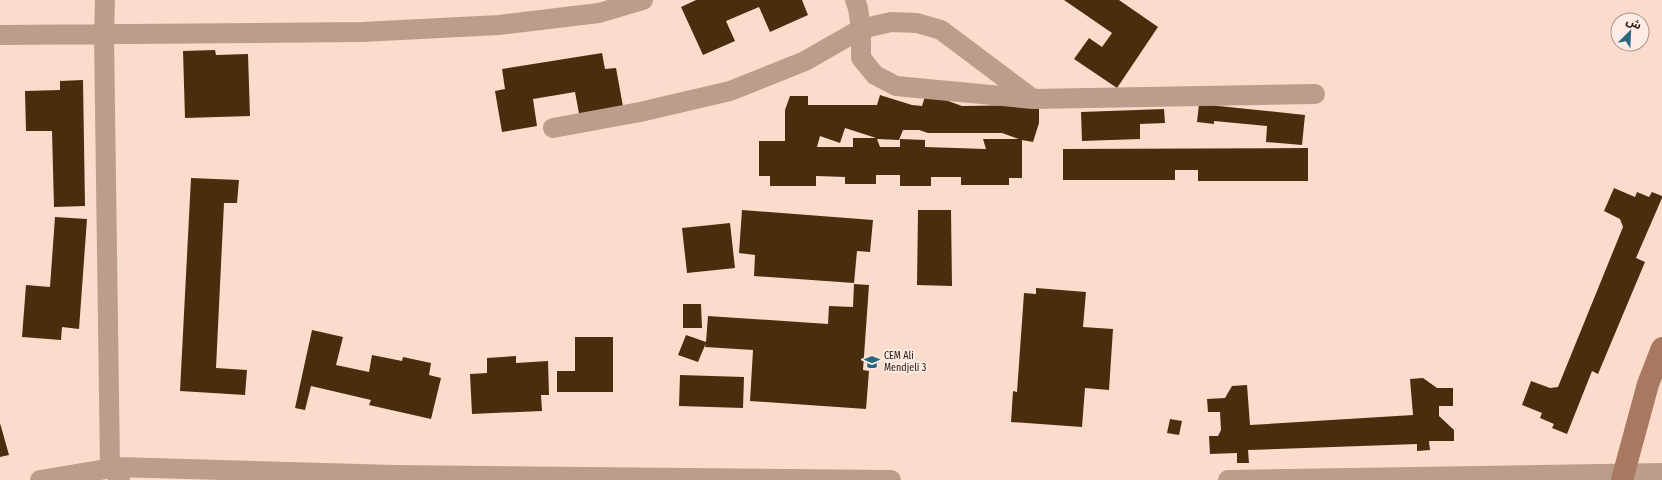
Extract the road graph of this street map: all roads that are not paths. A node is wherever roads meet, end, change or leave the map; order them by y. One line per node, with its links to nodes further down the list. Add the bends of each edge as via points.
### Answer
1 (105, 0): 6 (street)
2 (643, 0): 6 (street, via 599,12 499,25 362,32)
3 (855, 0): 4 (street)
4 (861, 29): 8 (street, via 892,22 917,23 941,30); 8 (street, via 861,58 875,75 896,86); 9 (street, via 805,61 730,90 640,112)
5 (0, 34): 6 (street)
6 (104, 35): 13 (street)
7 (1315, 94): 8 (street)
8 (1033, 99)
9 (553, 128)
10 (1662, 348): 14 (main road, via 1648,384)
11 (282, 471): 13 (street, via 126,467); 16 (street); 17 (street, via 395,475)
12 (1662, 473): 14 (street)
13 (117, 474): 15 (street)
14 (1623, 476): 18 (street)
15 (40, 480)
16 (265, 480)
17 (892, 480)
18 (1228, 480)

